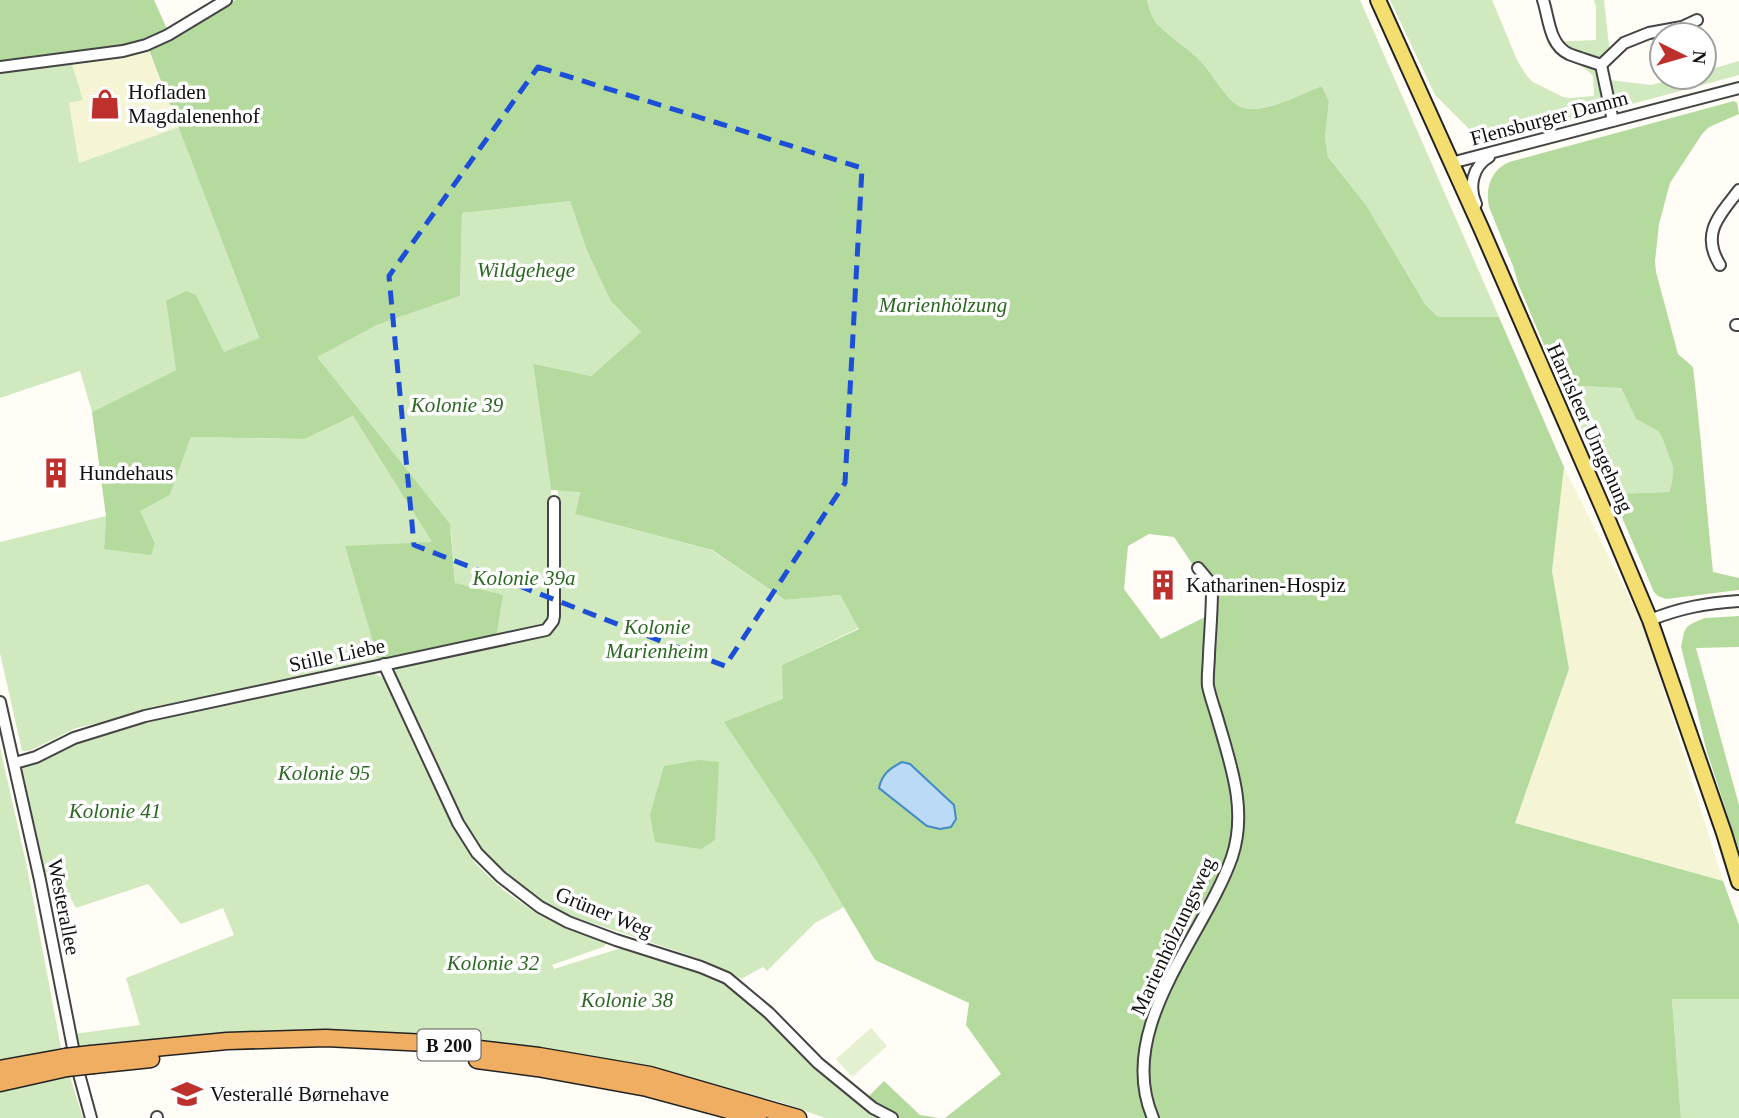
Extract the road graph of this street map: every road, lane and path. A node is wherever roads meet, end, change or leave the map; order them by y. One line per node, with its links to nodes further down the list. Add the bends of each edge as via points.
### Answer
1 (226, 0): 6 (street, via 146,45)
2 (1378, 0): 10 (main road, Harrisleer Umgehung)
3 (1543, 0): 5 (street, via 1559,47)
4 (1697, 20): 5 (street, via 1624,43)
5 (1601, 65): 8 (street)
6 (0, 67)
7 (1739, 88): 8 (street, Flensburger Damm)
8 (1613, 121): 9 (street, Flensburger Damm)
9 (1498, 152): 10 (street, Flensburger Damm); 12 (street, via 1477,168 1472,190 1492,239)
10 (1451, 163): 12 (main road, Harrisleer Umgehung)
11 (1739, 190): 13 (street, via 1717,219 1711,239)
12 (1495, 262): 17 (main road, Harrisleer Umgehung)
13 (1720, 265)
14 (554, 502): 18 (street, Stille Liebe, via 554,616 547,630)
15 (1198, 568): 30 (street, Marienhölzungsweg, via 1212,590 1208,685 1236,784 1239,819 1223,879 1161,999 1144,1049 1143,1081)
16 (1739, 601): 17 (street, via 1680,608)
17 (1650, 620): 21 (main road, Harrisleer Umgehung)
18 (384, 664): 20 (street, Stille Liebe, via 145,716); 29 (street, Grüner Weg, via 458,823 477,853 501,877 568,922 727,978 818,1063)
19 (0, 702): 20 (street, Westerallee)
20 (15, 763): 26 (street, Westerallee)
21 (1739, 882)
22 (93, 1059): 23 (highway, B 200, bridge); 27 (highway, B 200, via 231,1050 427,1053 647,1088); 28 (highway, B 200, via 227,1041 427,1042 650,1075)
23 (66, 1063): 24 (highway, B 200); 25 (highway, B 200)
24 (0, 1069)
25 (0, 1083)
26 (91, 1118)
27 (758, 1118)
28 (798, 1118)
29 (892, 1118)
30 (1153, 1118)

